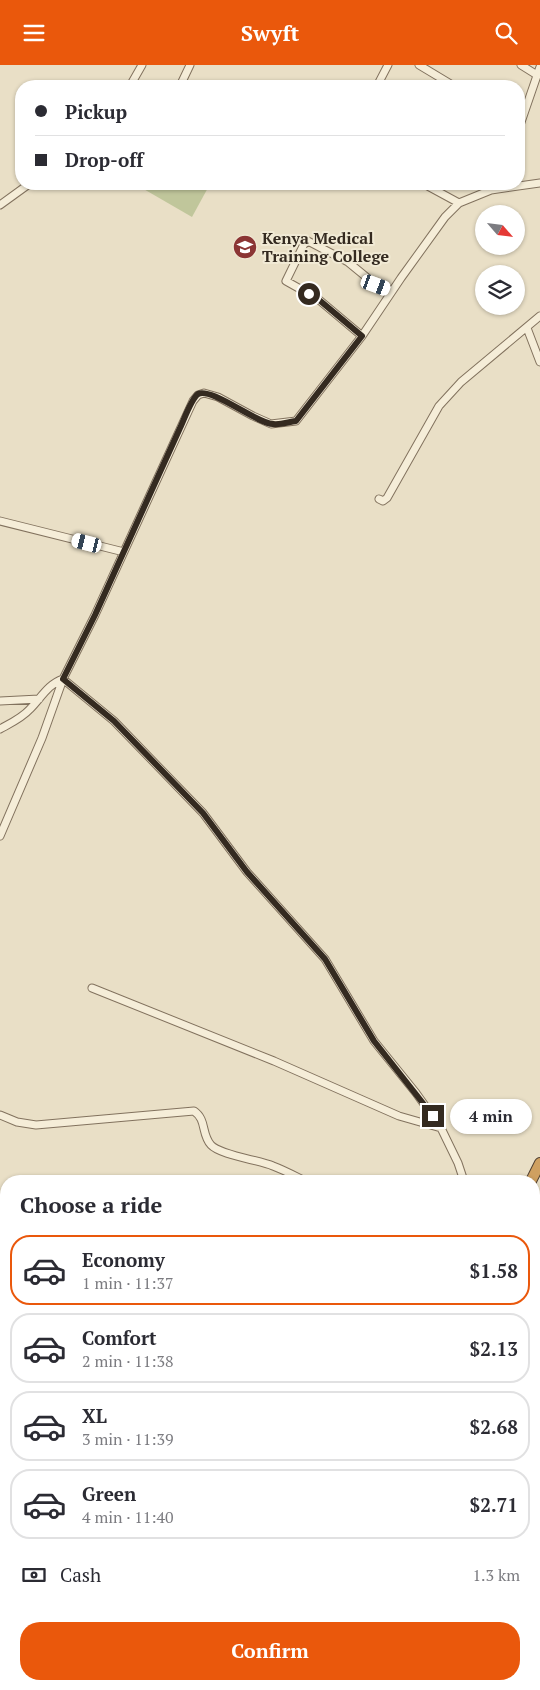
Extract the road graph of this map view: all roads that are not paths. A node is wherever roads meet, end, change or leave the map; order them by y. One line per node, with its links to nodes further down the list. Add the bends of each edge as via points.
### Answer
1 (142, 65): 8 (street)
2 (190, 65): 9 (street)
3 (388, 65): 10 (street)
4 (419, 65): 11 (street)
5 (521, 65): 7 (street)
6 (540, 67): 7 (street)
7 (537, 75): 12 (street)
8 (133, 80)
9 (183, 80)
10 (380, 80)
11 (444, 80)
12 (525, 110)
13 (540, 183): 14 (street)
14 (525, 185)
15 (21, 190): 19 (street)
16 (435, 190): 18 (street)
17 (491, 190): 18 (street)
18 (459, 203): 20 (street, via 445,217)
19 (0, 205)
20 (392, 291): 23 (street); 23 (street, via 376,285 348,262 306,239 286,281 318,299)
21 (540, 316): 22 (street)
22 (527, 328): 24 (street); 25 (street, via 453,390 440,406 387,497 383,501)
23 (362, 336): 27 (street, via 296,421 271,424 218,397 204,393 198,395 173,442)
24 (540, 363)
25 (379, 499)
26 (0, 521): 27 (street)
27 (124, 552): 28 (street)
28 (63, 679): 29 (street, via 56,681); 32 (street); 35 (street, via 114,721 203,813 247,872 325,959 374,1041)
29 (39, 699): 30 (street); 31 (street, via 19,719)
30 (0, 701)
31 (0, 729)
32 (0, 836)
33 (92, 988): 35 (street, via 400,1116)
34 (0, 1115): 37 (street, via 36,1125 194,1111 202,1119 211,1145)
35 (441, 1128): 38 (street)
36 (540, 1163): 39 (highway)
37 (293, 1175)
38 (462, 1175)
39 (534, 1175)

